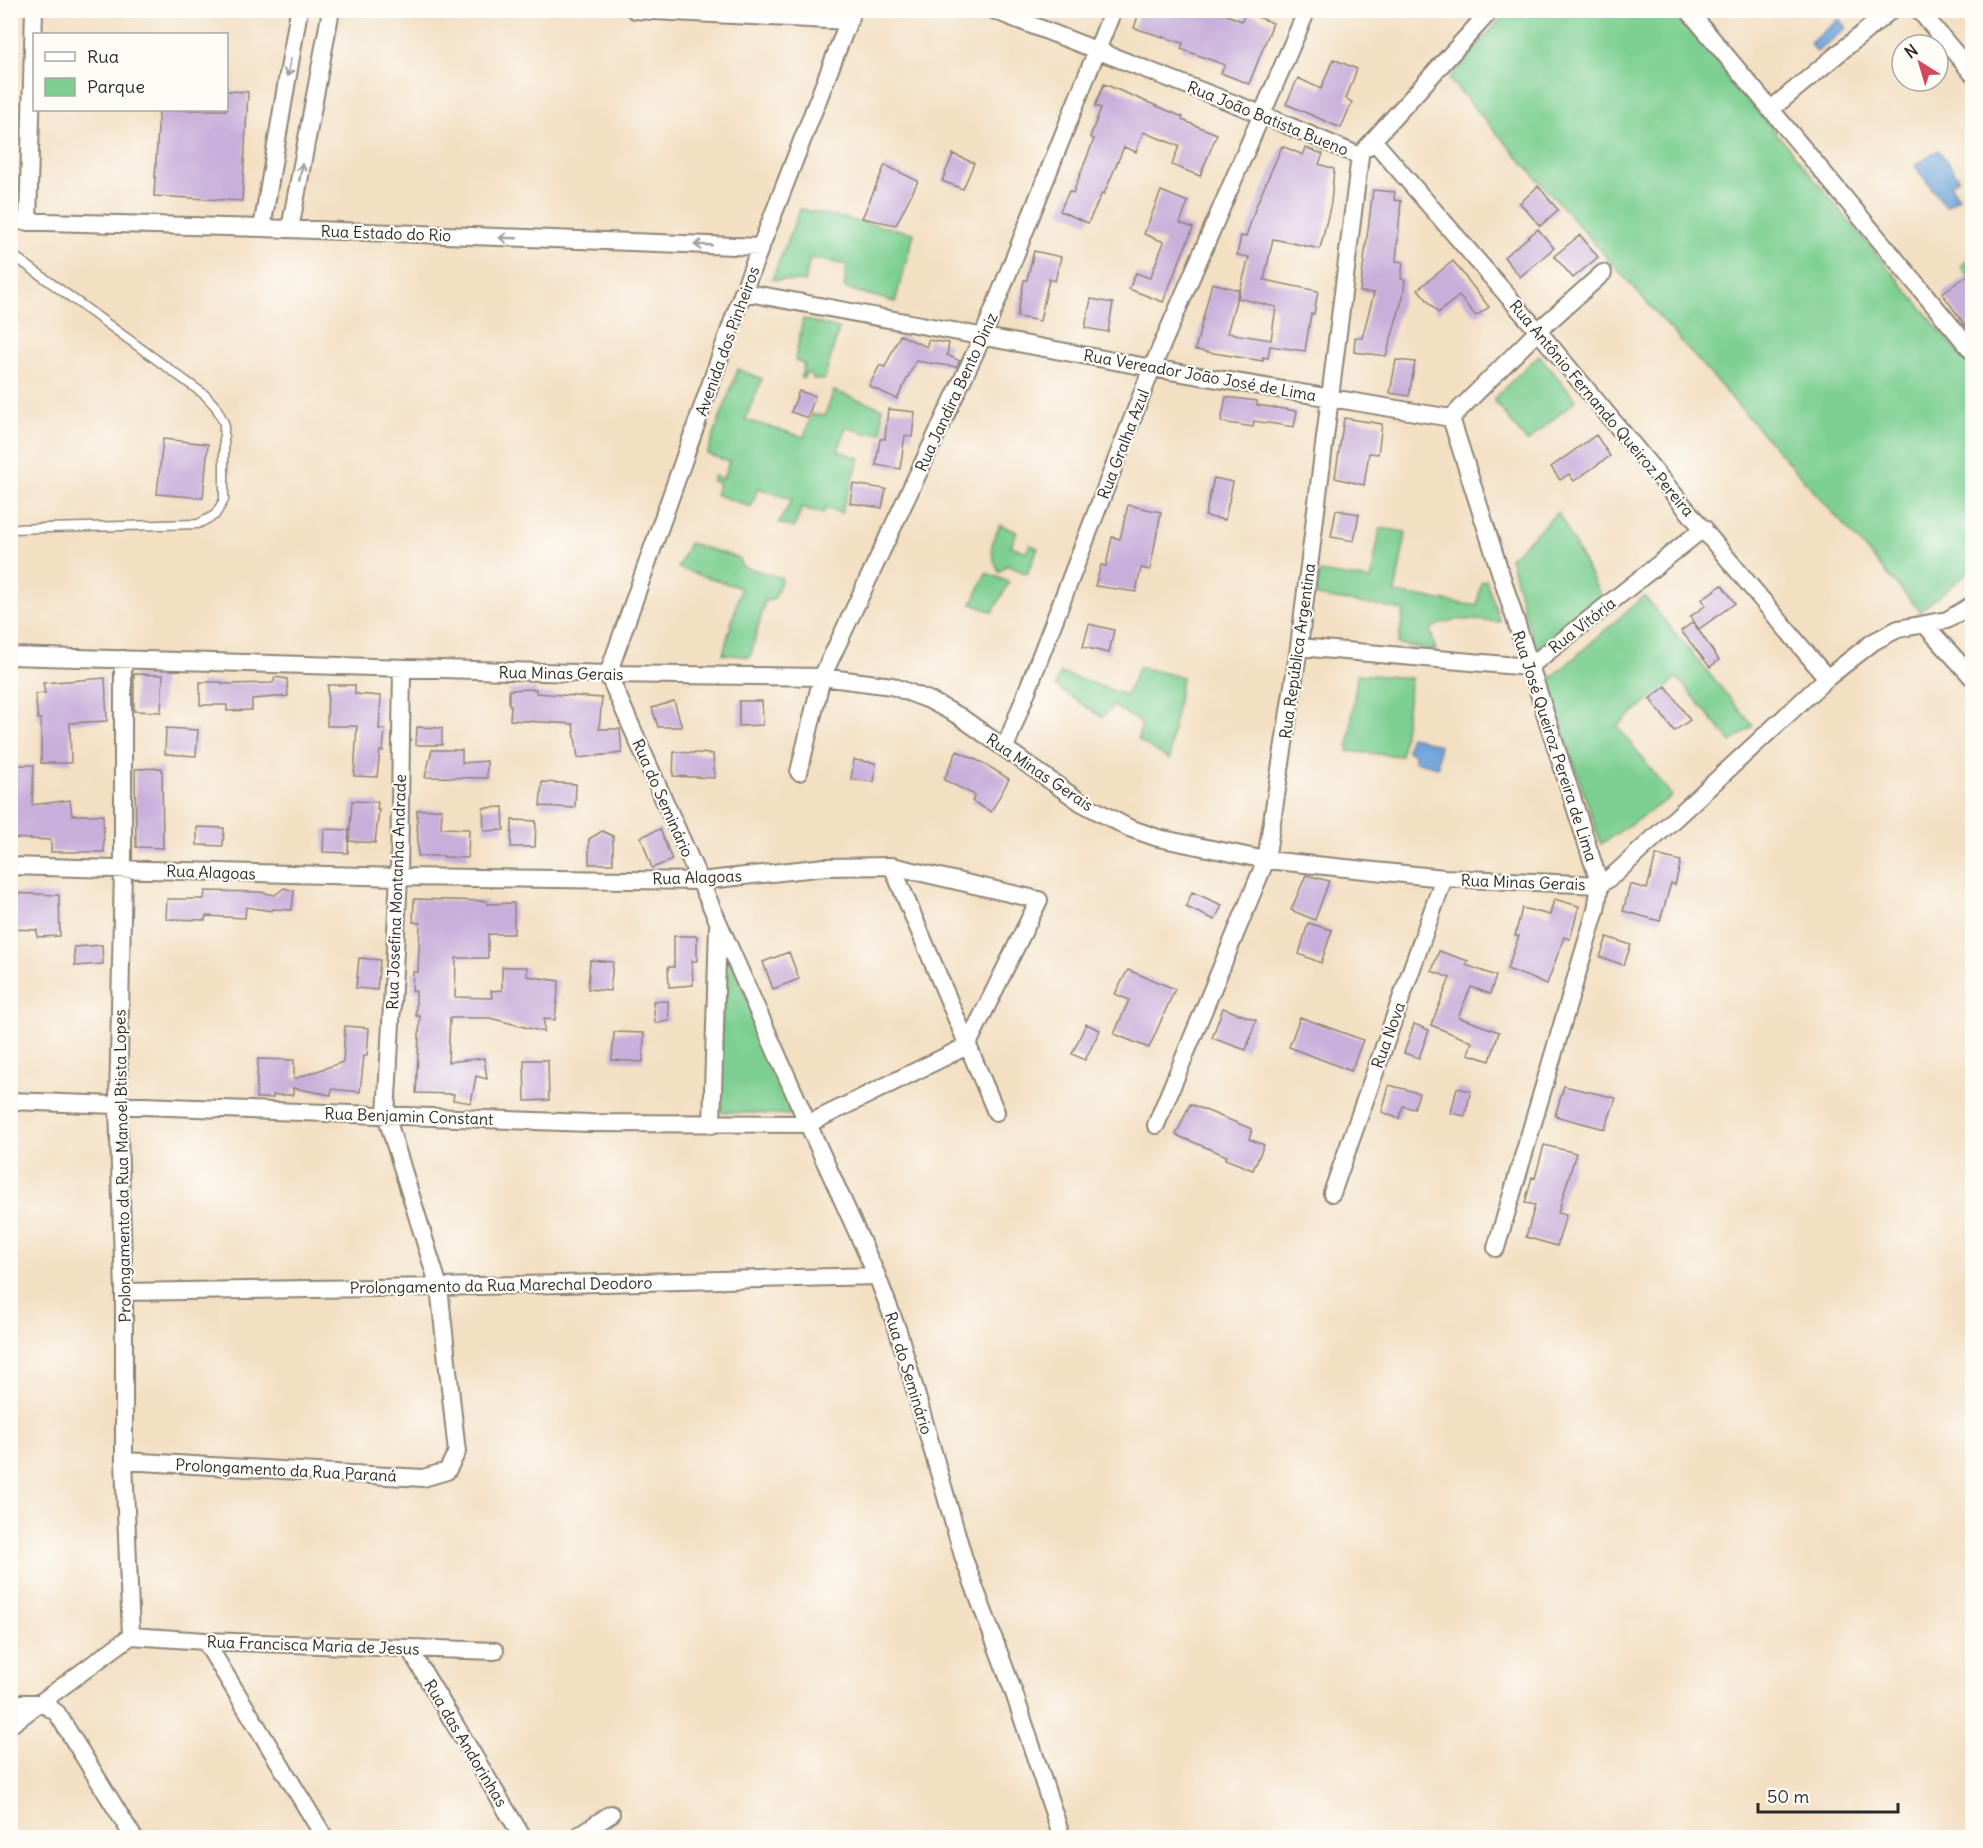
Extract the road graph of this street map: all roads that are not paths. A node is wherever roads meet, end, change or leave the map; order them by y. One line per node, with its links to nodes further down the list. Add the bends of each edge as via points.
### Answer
1 (34, 10): 19 (street)
2 (299, 10): 20 (street, one-way to 20)
3 (331, 10): 21 (street, one-way to 3)
4 (635, 10): 12 (street)
5 (993, 10): 13 (street, Rua João Batista Bueno)
6 (1113, 10): 13 (street, Rua Jandira Bento Diniz)
7 (1307, 10): 16 (street, Rua Gralha Azul)
8 (1491, 10): 17 (street, Rua João Batista Bueno)
9 (1688, 10): 15 (street)
10 (1892, 10): 15 (street)
11 (1919, 10): 14 (street)
12 (851, 16): 22 (street, Avenida dos Pinheiros)
13 (1097, 49): 16 (street, Rua João Batista Bueno); 27 (street, Rua Jandira Bento Diniz)
14 (1972, 73)
15 (1770, 110): 28 (street)
16 (1261, 114): 18 (street, Rua João Batista Bueno); 29 (street, Rua Gralha Azul)
17 (1373, 140): 18 (street, Rua João Batista Bueno); 26 (street, Rua Antônio Fernando Queiroz Pereira)
18 (1360, 156): 30 (street, Rua República Argentina)
19 (19, 221): 20 (street, Rua Estado do Rio)
20 (262, 228): 21 (street, Rua Estado do Rio)
21 (290, 230): 22 (street, Rua Estado do Rio, one-way to 21)
22 (761, 247): 25 (street, Avenida dos Pinheiros)
23 (10, 253): 33 (lane, via 205,395 216,407 224,423 224,500 215,514 198,524)
24 (1603, 273): 26 (street)
25 (743, 292): 27 (street, Rua Vereador João José de Lima); 41 (street, Avenida dos Pinheiros)
26 (1538, 331): 31 (street); 32 (street, Rua Antônio Fernando Queiroz Pereira)
27 (983, 336): 29 (street, Rua Vereador João José de Lima); 42 (street, Rua Jandira Bento Diniz)
28 (1972, 351)
29 (1152, 368): 30 (street, Rua Vereador João José de Lima); 45 (street, Rua Gralha Azul)
30 (1330, 397): 31 (street, Rua Vereador João José de Lima); 36 (street, Rua República Argentina)
31 (1451, 418): 39 (street, Rua José Queiroz Pereira de Lima)
32 (1704, 528): 39 (street, Rua Vitória); 44 (street, Rua Antônio Fernando Queiroz Pereira)
33 (10, 529)
34 (1972, 605): 35 (street, Rua Minas Gerais, via 1947,621)
35 (1925, 626): 43 (street); 44 (street, Rua Minas Gerais, via 1898,629 1873,642)
36 (1299, 647): 39 (street); 47 (street, Rua República Argentina)
37 (10, 656): 38 (street, Rua Minas Gerais)
38 (123, 659): 40 (street, Rua Minas Gerais); 50 (street, Prolongamento da Rua Manoel Btista Lopes)
39 (1529, 667): 54 (street, Rua José Queiroz Pereira de Lima)
40 (402, 668): 41 (street, Rua Minas Gerais); 51 (street, Rua Josefina Montanha Andrade)
41 (608, 674): 42 (street, Rua Minas Gerais); 53 (street, Rua do Seminário)
42 (822, 677): 45 (street, Rua Minas Gerais, via 892,686 929,700); 46 (street, Rua Jandira Bento Diniz)
43 (1972, 677)
44 (1827, 678): 54 (street, Rua Minas Gerais, via 1617,873)
45 (1005, 748): 47 (street, Rua Minas Gerais, via 1082,803 1129,828 1158,838)
46 (799, 772)
47 (1266, 860): 52 (street, Rua Minas Gerais); 63 (street, Rua República Argentina)
48 (892, 866): 53 (street, Rua Alagoas, via 825,867); 56 (street); 56 (street, Rua Alagoas, via 1039,900)
49 (10, 867): 50 (street, Rua Alagoas)
50 (123, 869): 51 (street, Rua Alagoas); 58 (street, Prolongamento da Rua Manoel Btista Lopes)
51 (399, 877): 53 (street, Rua Alagoas); 60 (street, Rua Josefina Montanha Andrade)
52 (1444, 878): 54 (street, Rua Minas Gerais); 64 (street, Rua Nova)
53 (700, 881): 55 (street, Rua do Seminário)
54 (1599, 885): 65 (street, Rua José Queiroz Pereira de Lima, via 1596,910)
55 (718, 922): 61 (street, Rua do Seminário); 62 (street, Rua do Seminário)
56 (967, 1046): 59 (street); 61 (street)
57 (10, 1101): 58 (street, Rua Benjamin Constant)
58 (118, 1105): 60 (street, Rua Benjamin Constant); 68 (street, Prolongamento da Rua Manoel Btista Lopes)
59 (996, 1112)
60 (386, 1115): 62 (street, Rua Benjamin Constant); 67 (street)
61 (808, 1124): 62 (street, Rua Benjamin Constant); 66 (street, Rua do Seminário)
62 (712, 1125)
63 (1156, 1125)
64 (1332, 1193)
65 (1496, 1248)
66 (877, 1276): 67 (street, Prolongamento da Rua Marechal Deodoro); 82 (street, Rua do Seminário, via 898,1331 964,1559)
67 (439, 1287): 68 (street, Prolongamento da Rua Marechal Deodoro); 69 (street, Prolongamento da Rua Paraná, via 457,1452 447,1471 423,1478)
68 (124, 1292): 69 (street, Prolongamento da Rua Manoel Btista Lopes)
69 (124, 1461): 70 (street, Prolongamento da Rua Manoel Btista Lopes)
70 (131, 1636): 71 (street, Rua Francisca Maria de Jesus); 75 (street)
71 (205, 1641): 72 (street, Rua Francisca Maria de Jesus); 79 (street)
72 (409, 1648): 73 (street, Rua Francisca Maria de Jesus); 80 (street, Rua das Andorinhas)
73 (495, 1652)
74 (10, 1703): 75 (street)
75 (42, 1703): 76 (street); 78 (street, via 57,1713)
76 (10, 1725)
77 (611, 1814): 81 (street)
78 (134, 1838)
79 (325, 1838)
80 (523, 1838)
81 (575, 1838)
82 (1062, 1838)

